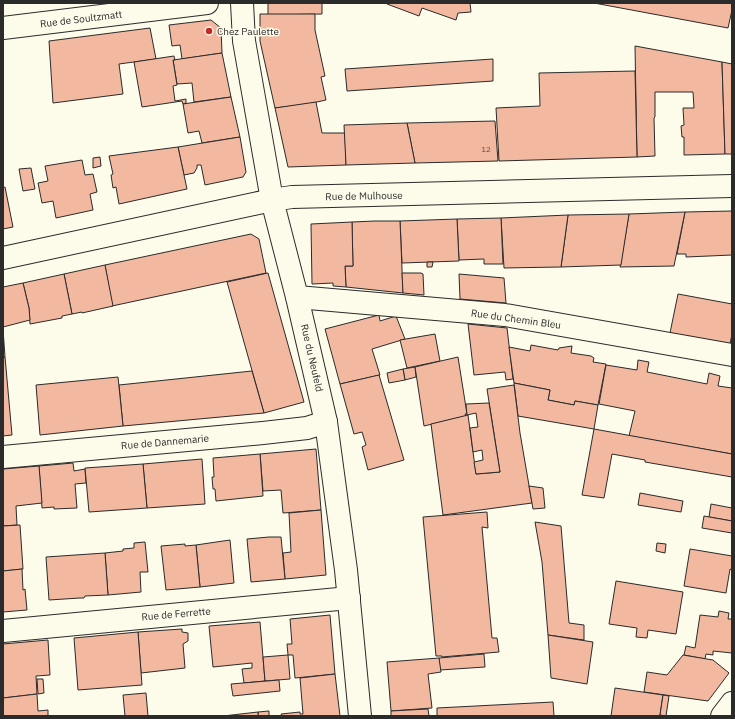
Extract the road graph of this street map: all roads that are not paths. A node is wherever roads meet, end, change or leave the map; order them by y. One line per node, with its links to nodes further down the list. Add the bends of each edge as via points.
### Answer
1 (207, 3): 3 (street, Rue de Soultzmatt)
2 (242, 3): 5 (street, Rue du Neufeld, via 244,41)
3 (3, 28)
4 (732, 186): 5 (street, Rue de Mulhouse, via 292,197)
5 (272, 200): 6 (street, Rue de Mulhouse); 7 (street, Rue du Neufeld)
6 (3, 258)
7 (297, 297): 8 (street, Rue du Chemin Bleu, via 505,315); 9 (street, Rue du Neufeld)
8 (732, 355)
9 (326, 422): 10 (street, Rue de Dannemarie, via 307,428 263,433); 11 (street, Rue du Neufeld)
10 (3, 456)
11 (349, 598): 12 (street, Rue de Ferrette); 14 (street, Rue du Neufeld)
12 (3, 630)
13 (732, 703): 15 (street)
14 (360, 716)
15 (722, 716)

